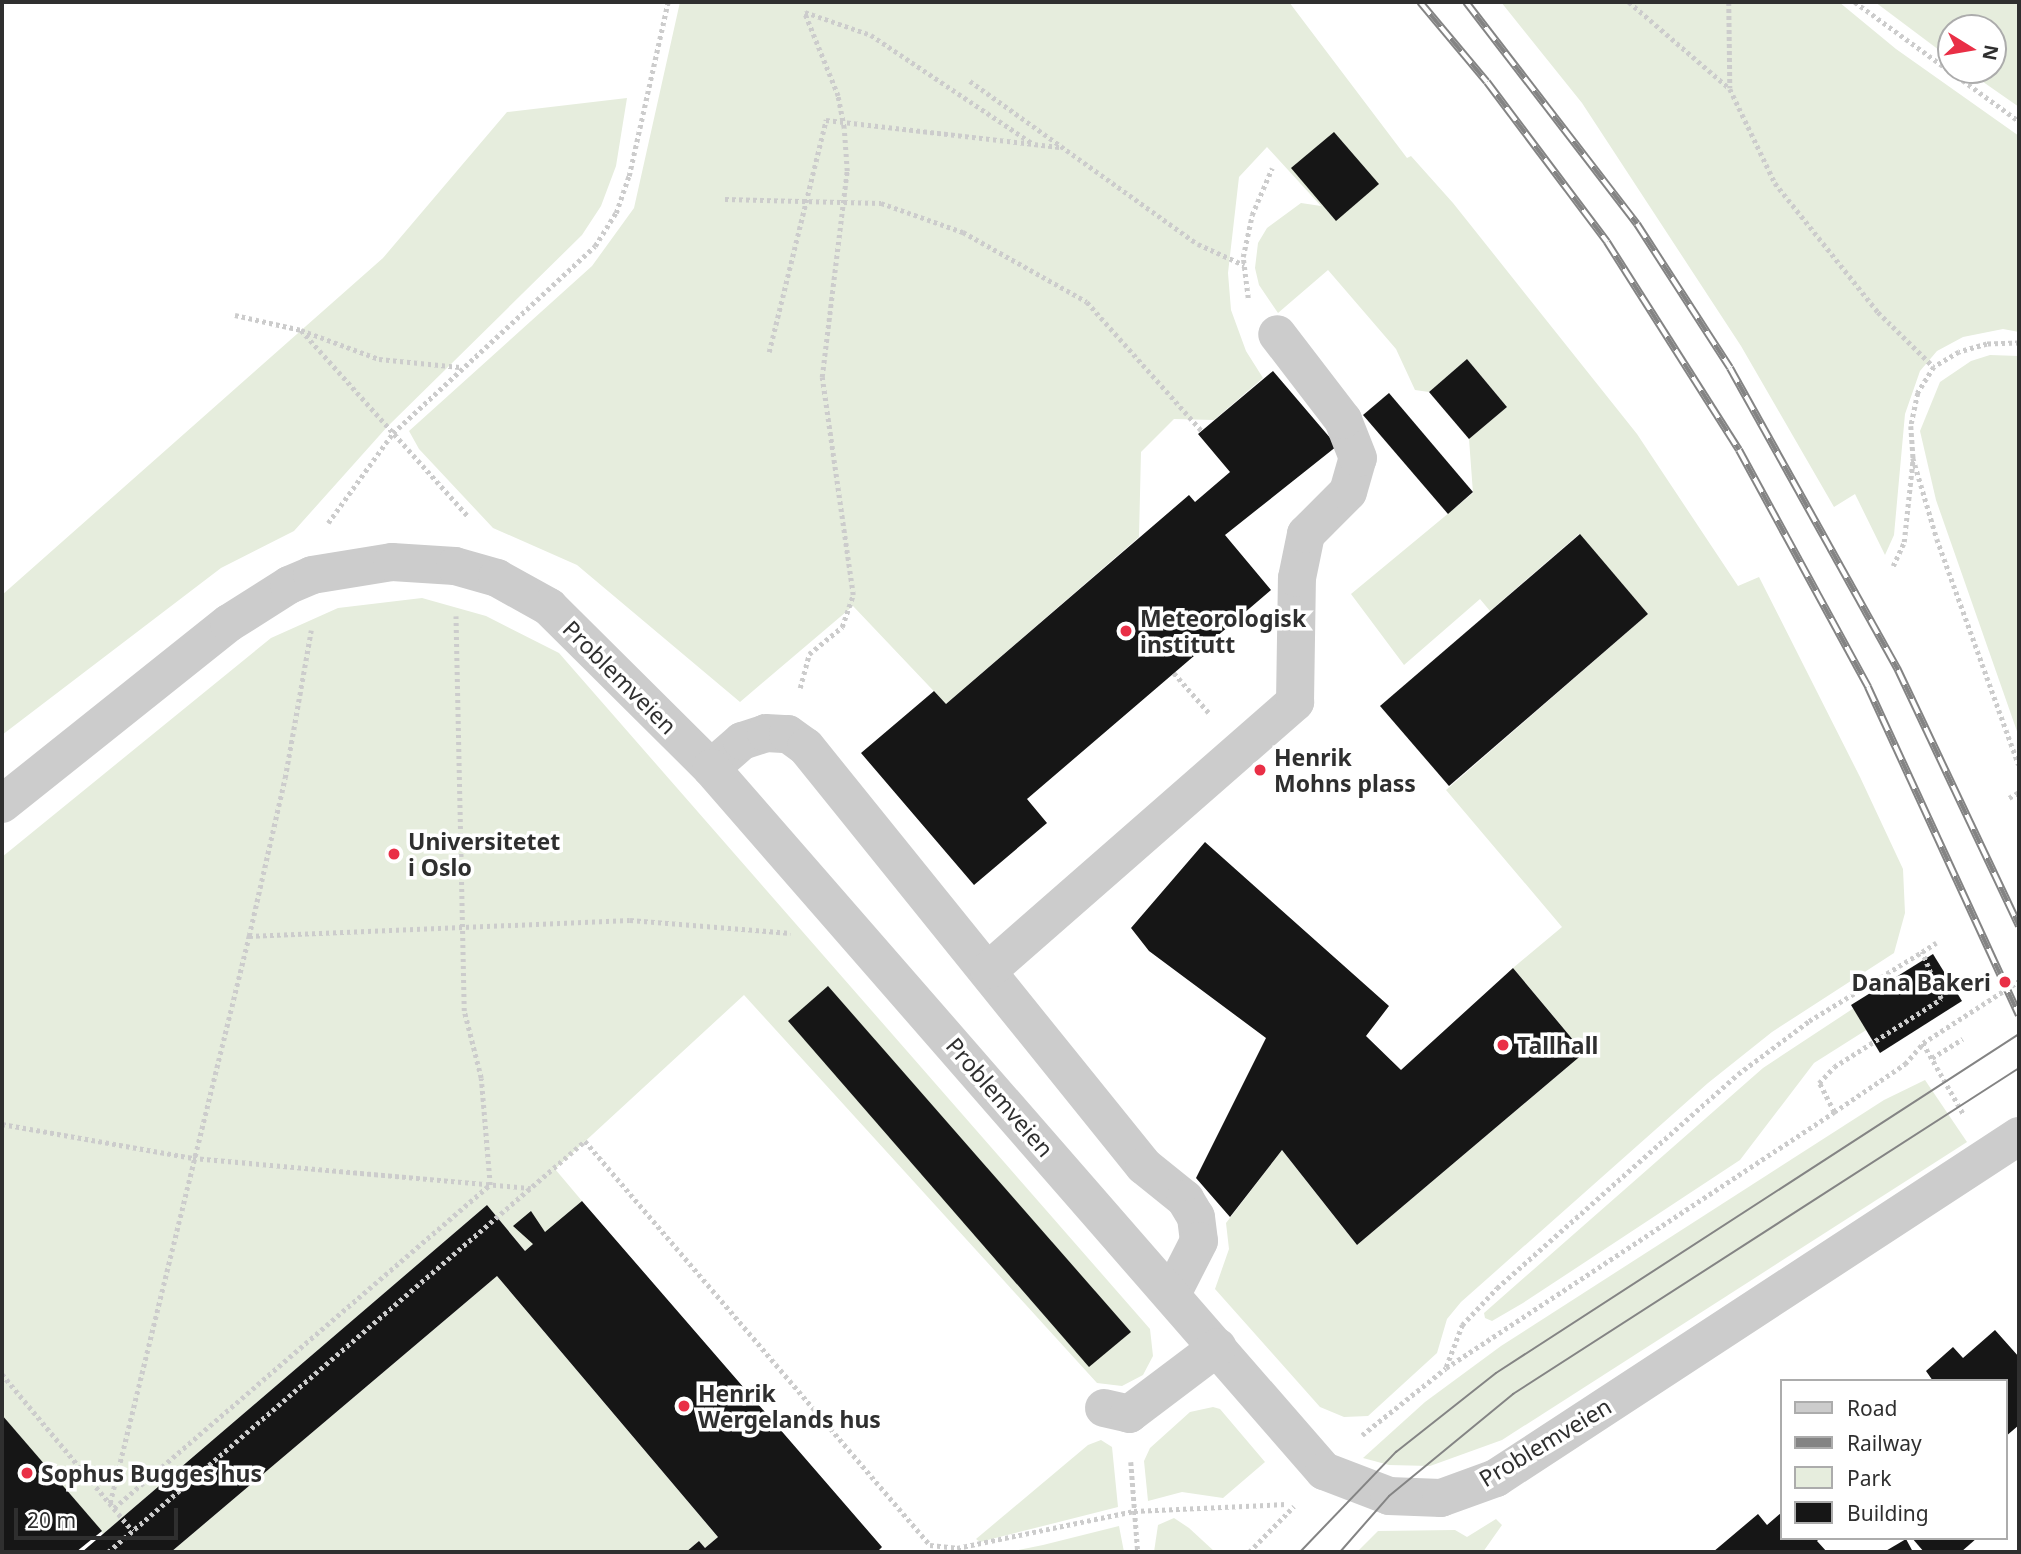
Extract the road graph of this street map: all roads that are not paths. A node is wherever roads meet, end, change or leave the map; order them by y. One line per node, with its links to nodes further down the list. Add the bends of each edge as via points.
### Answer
1 (1277, 334): 4 (street, via 1343,420 1358,458 1348,492 1306,534 1297,578 1295,702)
2 (711, 768): 3 (street, Problemveien, via 549,607 474,570 392,562 326,573 289,585 229,623); 4 (street, via 742,741 766,733 788,734 806,747); 6 (street, Problemveien)
3 (2, 804)
4 (989, 970): 6 (street, via 1144,1166 1172,1186 1196,1217 1199,1241)
5 (2019, 1136): 7 (street, Problemveien, via 1496,1478 1441,1498 1389,1496 1324,1471)
6 (1172, 1294): 7 (street, Problemveien)
7 (1218, 1347): 8 (street)
8 (1116, 1411)

